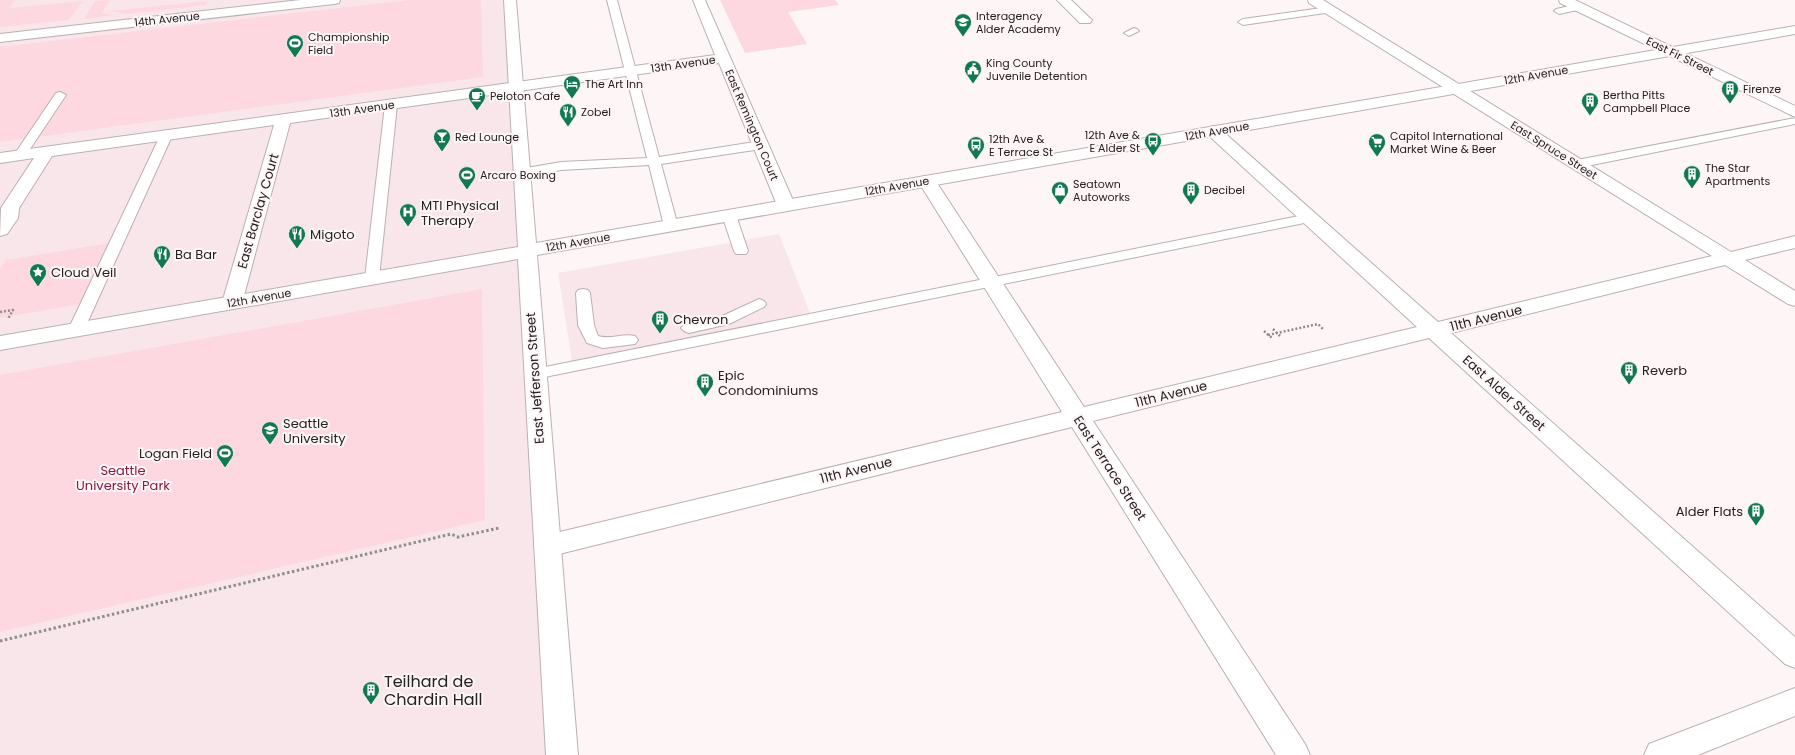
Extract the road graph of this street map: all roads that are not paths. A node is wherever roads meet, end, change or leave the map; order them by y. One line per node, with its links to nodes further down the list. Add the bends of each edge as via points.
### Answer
1 (334, 0): 12 (street, 14th Avenue)
2 (510, 0): 16 (street, East Jefferson Street)
3 (612, 0): 15 (lane)
4 (699, 0): 14 (street, East Remington Court)
5 (1063, 0): 9 (street)
6 (1314, 0): 8 (street, East Spruce Street)
7 (1562, 5): 13 (street, East Fir Street, via 1579,7)
8 (1329, 10): 10 (lane); 17 (street, East Spruce Street)
9 (1085, 20)
10 (1243, 22)
11 (1795, 30): 13 (street, 12th Avenue)
12 (0, 38)
13 (1670, 52): 17 (street, 12th Avenue); 20 (street, East Fir Street)
14 (724, 58): 15 (street, 13th Avenue); 25 (street, East Remington Court)
15 (631, 71): 16 (street, 13th Avenue); 29 (lane)
16 (516, 87): 19 (street, 13th Avenue); 31 (street, East Jefferson Street)
17 (1457, 89): 23 (street, 12th Avenue); 30 (street, East Spruce Street)
18 (60, 95): 27 (lane)
19 (391, 105): 21 (street, 13th Avenue); 42 (lane)
20 (1795, 112)
21 (283, 120): 24 (street, 13th Avenue); 46 (street, East Barclay Court)
22 (1795, 121): 30 (lane)
23 (1213, 131): 32 (street, 12th Avenue); 35 (street, East Alder Street)
24 (166, 136): 26 (street, 13th Avenue); 49 (lane)
25 (761, 145): 29 (lane); 33 (street, East Remington Court)
26 (46, 152): 27 (street, 13th Avenue); 37 (street, via 10,208 9,218)
27 (20, 155): 28 (street, 13th Avenue)
28 (0, 158)
29 (654, 162): 31 (lane, via 561,166); 36 (lane)
30 (1577, 164): 41 (street, East Spruce Street)
31 (521, 173): 39 (street, East Jefferson Street)
32 (927, 181): 33 (street, 12th Avenue); 43 (street, East Terrace Street)
33 (786, 205): 34 (street, 12th Avenue)
34 (729, 215): 36 (street, 12th Avenue); 40 (lane)
35 (1308, 218): 43 (lane); 50 (street, East Alder Street)
36 (671, 226): 39 (street, 12th Avenue)
37 (0, 230)
38 (1795, 242): 41 (street, 11th Avenue)
39 (526, 251): 42 (street, 12th Avenue); 53 (street, East Jefferson Street)
40 (741, 251)
41 (1729, 259): 45 (street, East Spruce Street); 50 (street, 11th Avenue)
42 (372, 278): 46 (street, 12th Avenue)
43 (991, 282): 53 (lane); 54 (street, East Terrace Street)
44 (583, 294): 51 (lane, via 586,325 592,339 603,343)
45 (1795, 300)
46 (232, 303): 49 (street, 12th Avenue)
47 (759, 304): 48 (lane, via 724,321)
48 (689, 328)
49 (76, 330): 52 (street, 12th Avenue)
50 (1434, 330): 54 (street, 11th Avenue); 56 (street, East Alder Street)
51 (630, 340)
52 (0, 343)
53 (535, 374): 55 (street, East Jefferson Street)
54 (1077, 416): 55 (street, 11th Avenue); 59 (street, East Terrace Street)
55 (547, 546): 58 (street, East Jefferson Street)
56 (1795, 655)
57 (1795, 702): 60 (street)
58 (562, 755)
59 (1294, 755)
60 (1660, 755)

